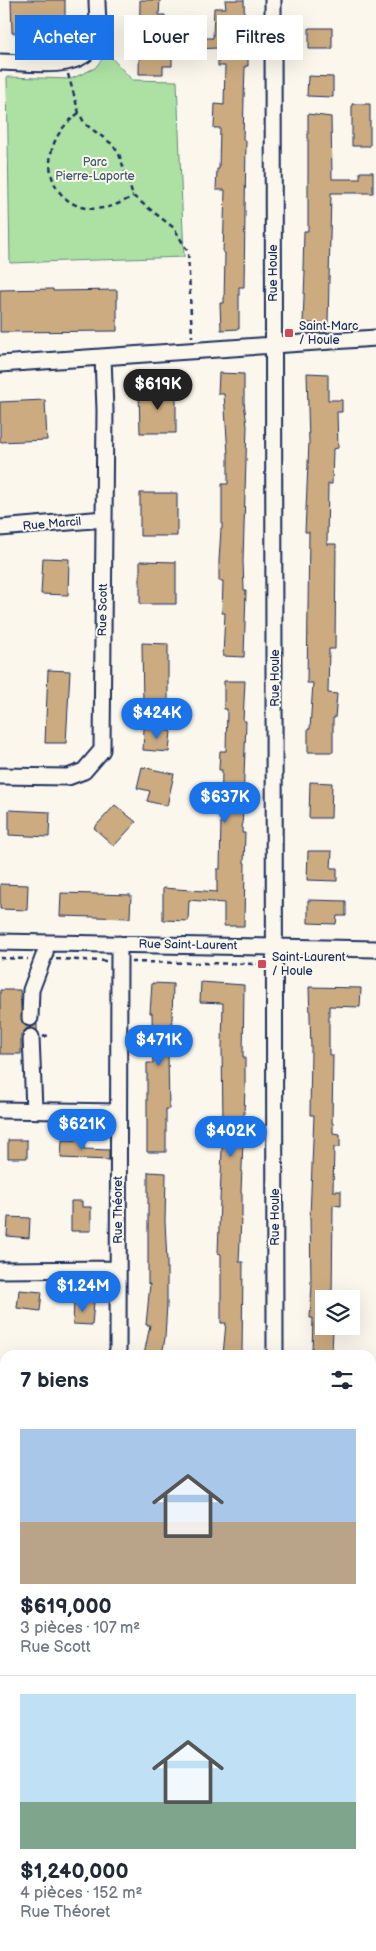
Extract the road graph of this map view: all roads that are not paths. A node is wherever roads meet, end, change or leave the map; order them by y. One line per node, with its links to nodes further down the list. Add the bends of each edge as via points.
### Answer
1 (97, 0): 3 (street, via 97,36 93,45 76,61 65,64)
2 (274, 0): 5 (street, Rue Houle)
3 (0, 62)
4 (376, 338): 5 (street)
5 (274, 345): 6 (street); 14 (street, Rue Houle)
6 (103, 357): 7 (street); 8 (street, Rue Scott)
7 (0, 364)
8 (104, 519): 9 (street, Rue Marcil); 10 (street, Rue Scott, via 102,750 84,771 68,777)
9 (0, 528)
10 (0, 776)
11 (0, 942): 12 (street, Rue Saint-Laurent)
12 (46, 943): 13 (street, Rue Saint-Laurent); 16 (street, via 31,990)
13 (119, 944): 14 (street, Rue Saint-Laurent); 20 (street, Rue Théoret)
14 (276, 947): 15 (street, Rue Saint-Laurent); 24 (street, Rue Houle)
15 (376, 948)
16 (30, 1018)
17 (38, 1037): 18 (street)
18 (34, 1109): 19 (street); 20 (street)
19 (0, 1110)
20 (118, 1112): 22 (street, Rue Théoret)
21 (0, 1270): 22 (street)
22 (118, 1270): 23 (street, Rue Théoret)
23 (118, 1350)
24 (275, 1350)

